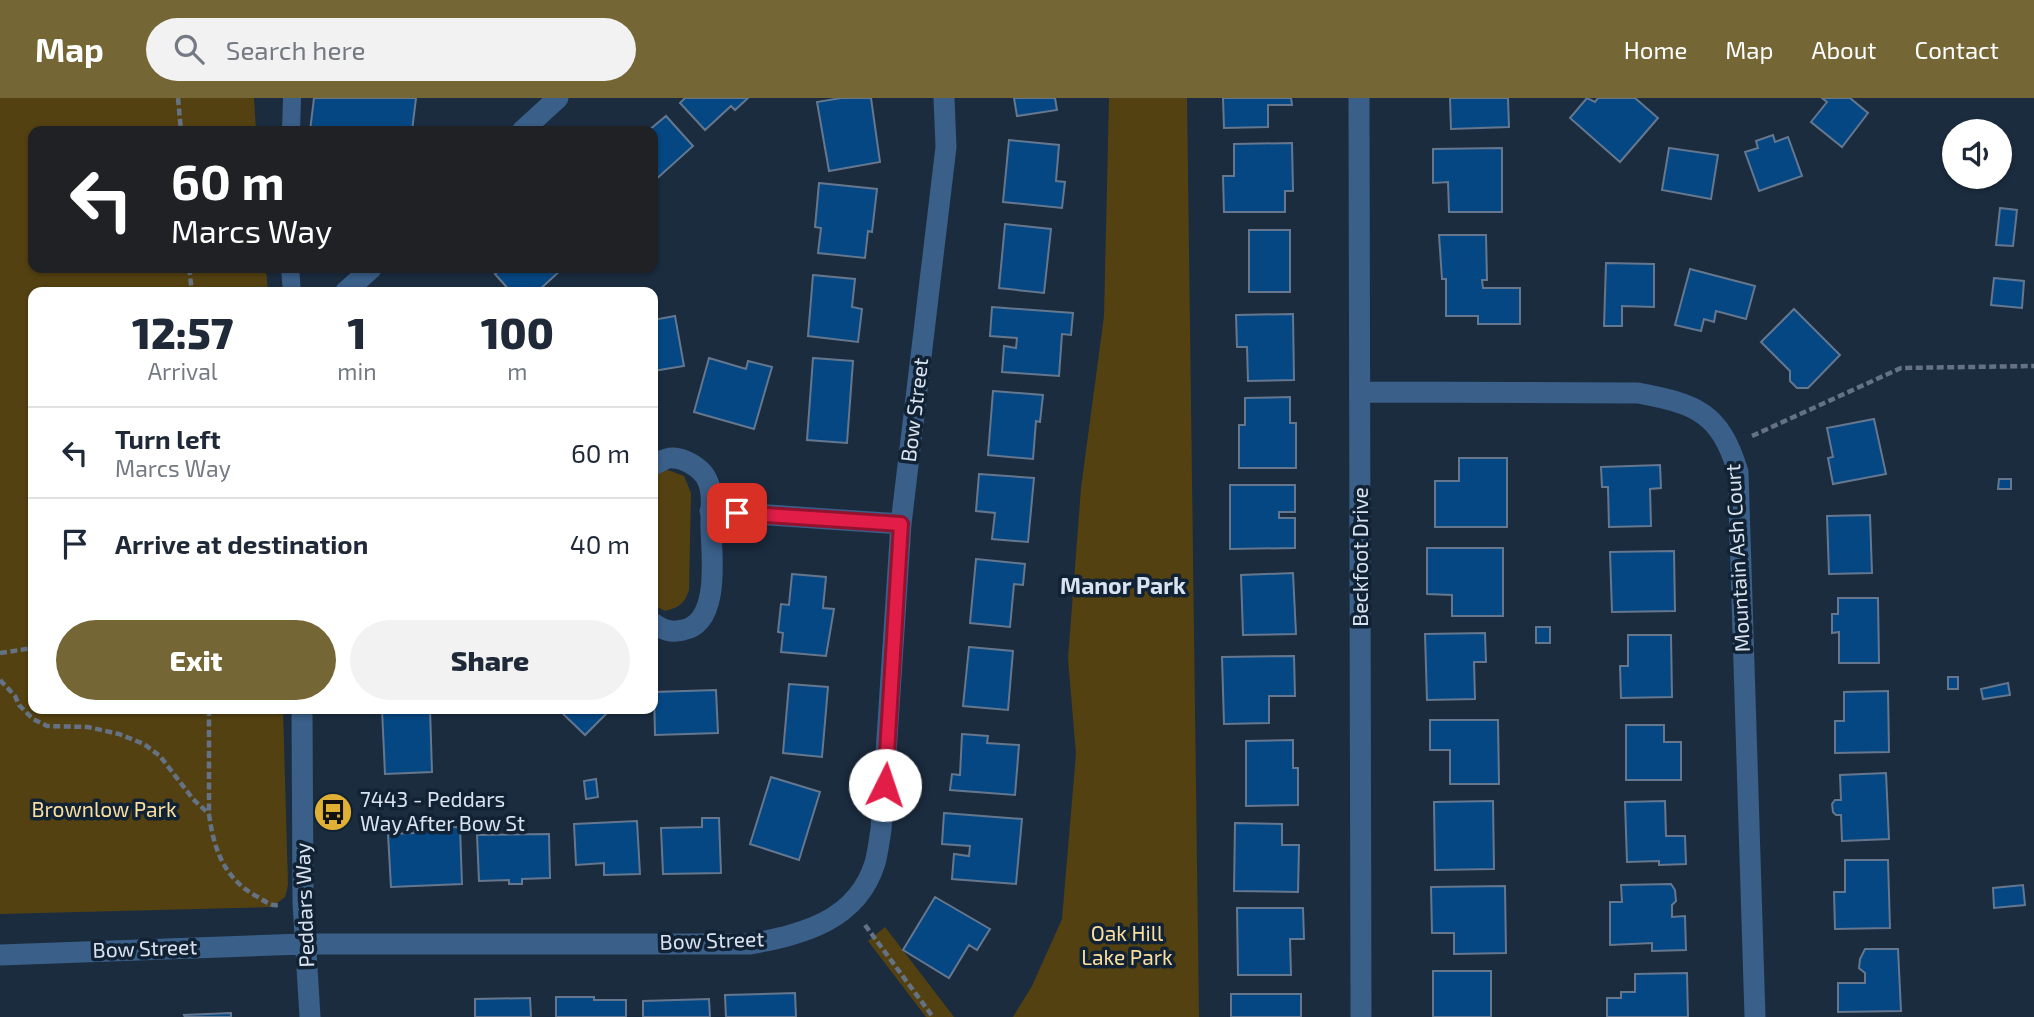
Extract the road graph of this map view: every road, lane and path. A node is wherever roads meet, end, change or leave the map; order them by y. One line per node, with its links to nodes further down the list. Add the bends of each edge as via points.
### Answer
1 (178, 98): 6 (path)
2 (292, 98): 7 (lane)
3 (558, 98): 8 (street)
4 (944, 98): 16 (street, Bow Street, via 946,147)
5 (1359, 98): 12 (street, Beckfoot Drive)
6 (181, 126)
7 (291, 126)
8 (527, 126)
9 (366, 273): 10 (street)
10 (351, 287)
11 (2034, 366): 13 (path, via 1901,368)
12 (1361, 392): 13 (street, Mountain Ash Court, via 1638,393 1680,401 1710,419); 30 (street, Beckfoot Drive)
13 (1730, 446): 31 (street, Mountain Ash Court, via 1738,472)
14 (658, 463): 15 (street, via 672,457 690,463 705,476 711,492)
15 (710, 511): 16 (street); 17 (street, via 710,603 702,618 688,629 671,632)
16 (901, 524): 25 (street, Bow Street, via 881,830 875,864)
17 (658, 626)
18 (28, 649): 19 (path)
19 (0, 653)
20 (0, 680): 23 (path, via 33,719 47,726 88,727 144,744 160,756)
21 (209, 714): 23 (path)
22 (302, 714): 24 (street, Peddars Way)
23 (209, 814): 24 (path, via 228,875 273,906)
24 (303, 902): 26 (street, Peddars Way)
25 (850, 905): 26 (street, Bow Street, via 818,927 750,944); 29 (path)
26 (304, 943): 27 (street, Bow Street); 28 (street, Peddars Way)
27 (0, 955)
28 (310, 1017)
29 (933, 1017)
30 (1361, 1017)
31 (1755, 1017)

